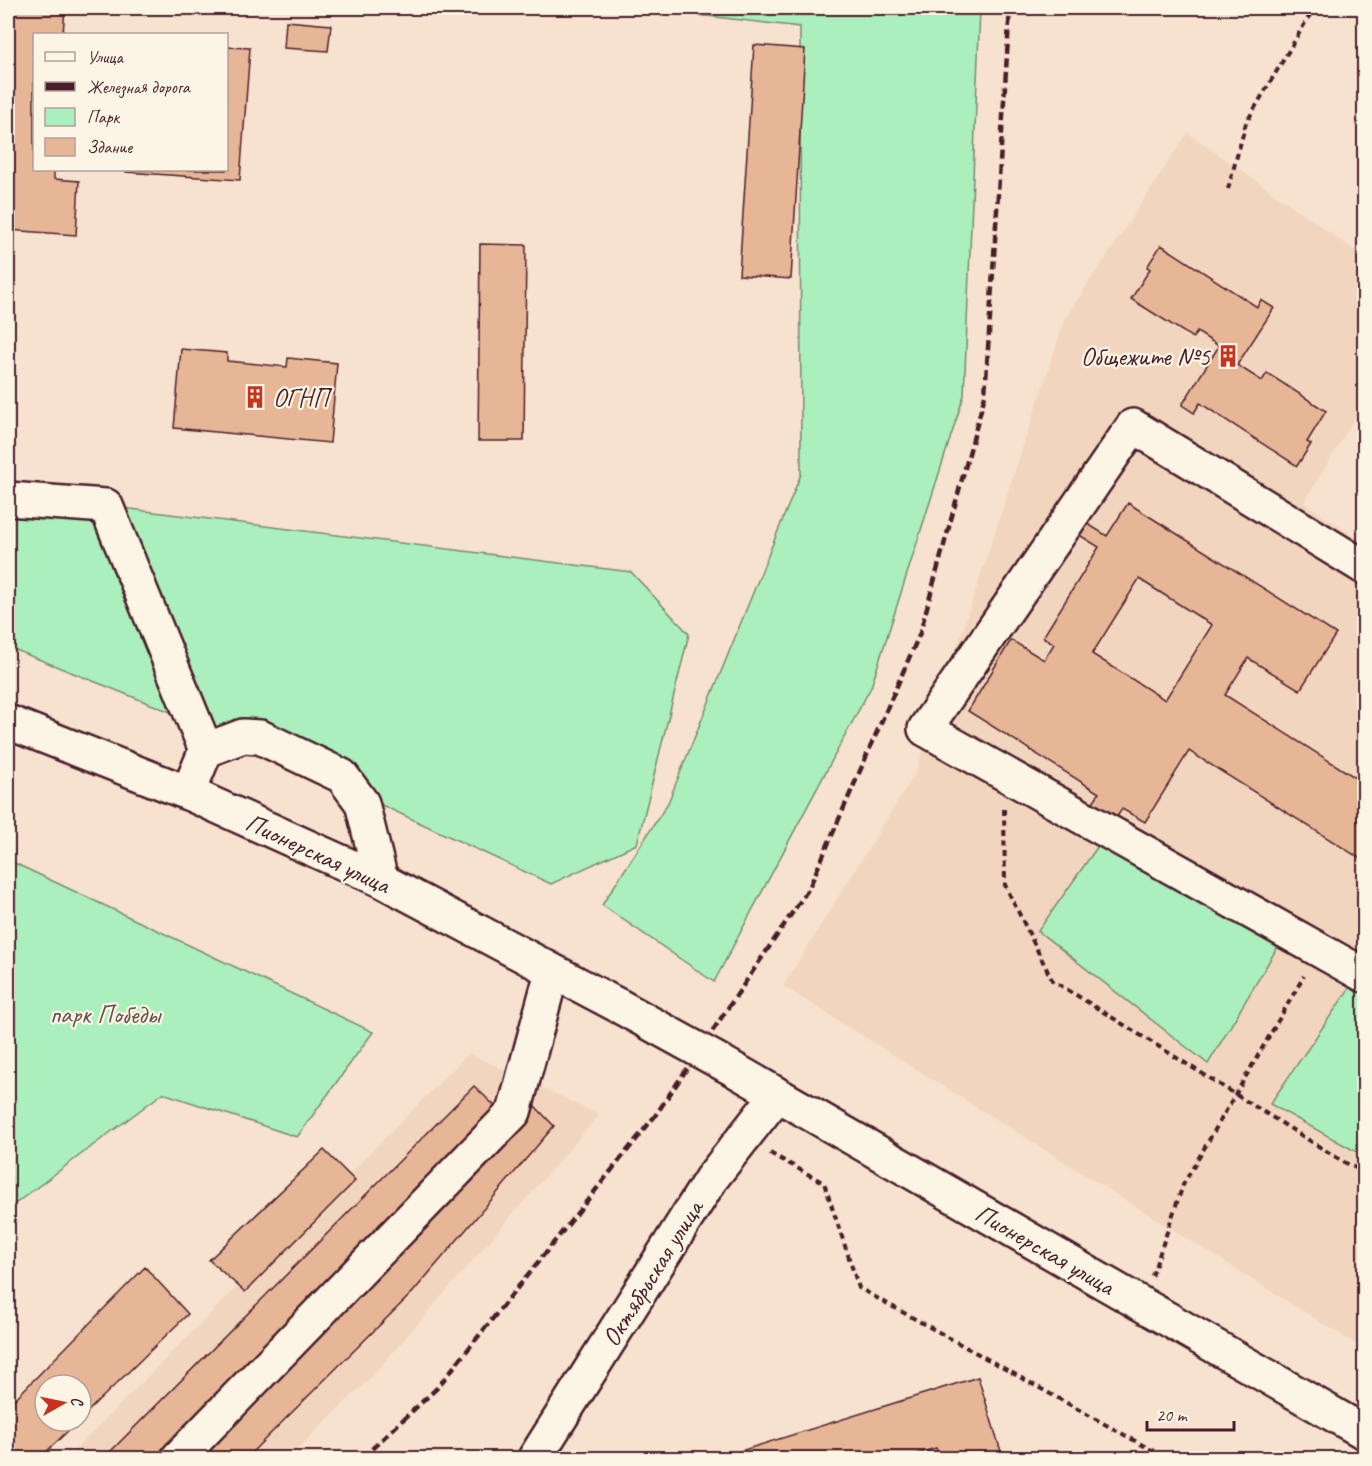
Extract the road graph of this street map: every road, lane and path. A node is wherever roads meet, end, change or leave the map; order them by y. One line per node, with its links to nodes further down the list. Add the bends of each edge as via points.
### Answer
1 (1314, 8): 2 (path, via 1246,123)
2 (1228, 189)
3 (8, 500): 6 (main road, via 105,506)
4 (1365, 567): 7 (main road, via 1133,426 925,729)
5 (8, 722): 8 (main road, Пионерская улица)
6 (206, 750): 8 (main road); 9 (main road, via 243,736 260,737 342,776 362,803)
7 (1003, 773): 10 (main road); 13 (path, via 1005,885 1052,980)
8 (188, 793): 9 (main road, Пионерская улица)
9 (381, 880): 11 (main road, Пионерская улица)
10 (1320, 950): 12 (main road); 13 (path)
11 (552, 972): 14 (main road, Пионерская улица, bridge); 19 (main road, via 514,1112)
12 (1365, 975)
13 (1235, 1093): 16 (path); 17 (path, via 1183,1185)
14 (777, 1095): 15 (main road, Октябрьская улица); 18 (main road, Пионерская улица)
15 (744, 1138): 20 (main road, Октябрьская улица, via 711,1179); 21 (path, via 824,1183 859,1288)
16 (1365, 1172)
17 (1151, 1280)
18 (1365, 1432)
19 (178, 1458)
20 (535, 1458)
21 (1166, 1458)

